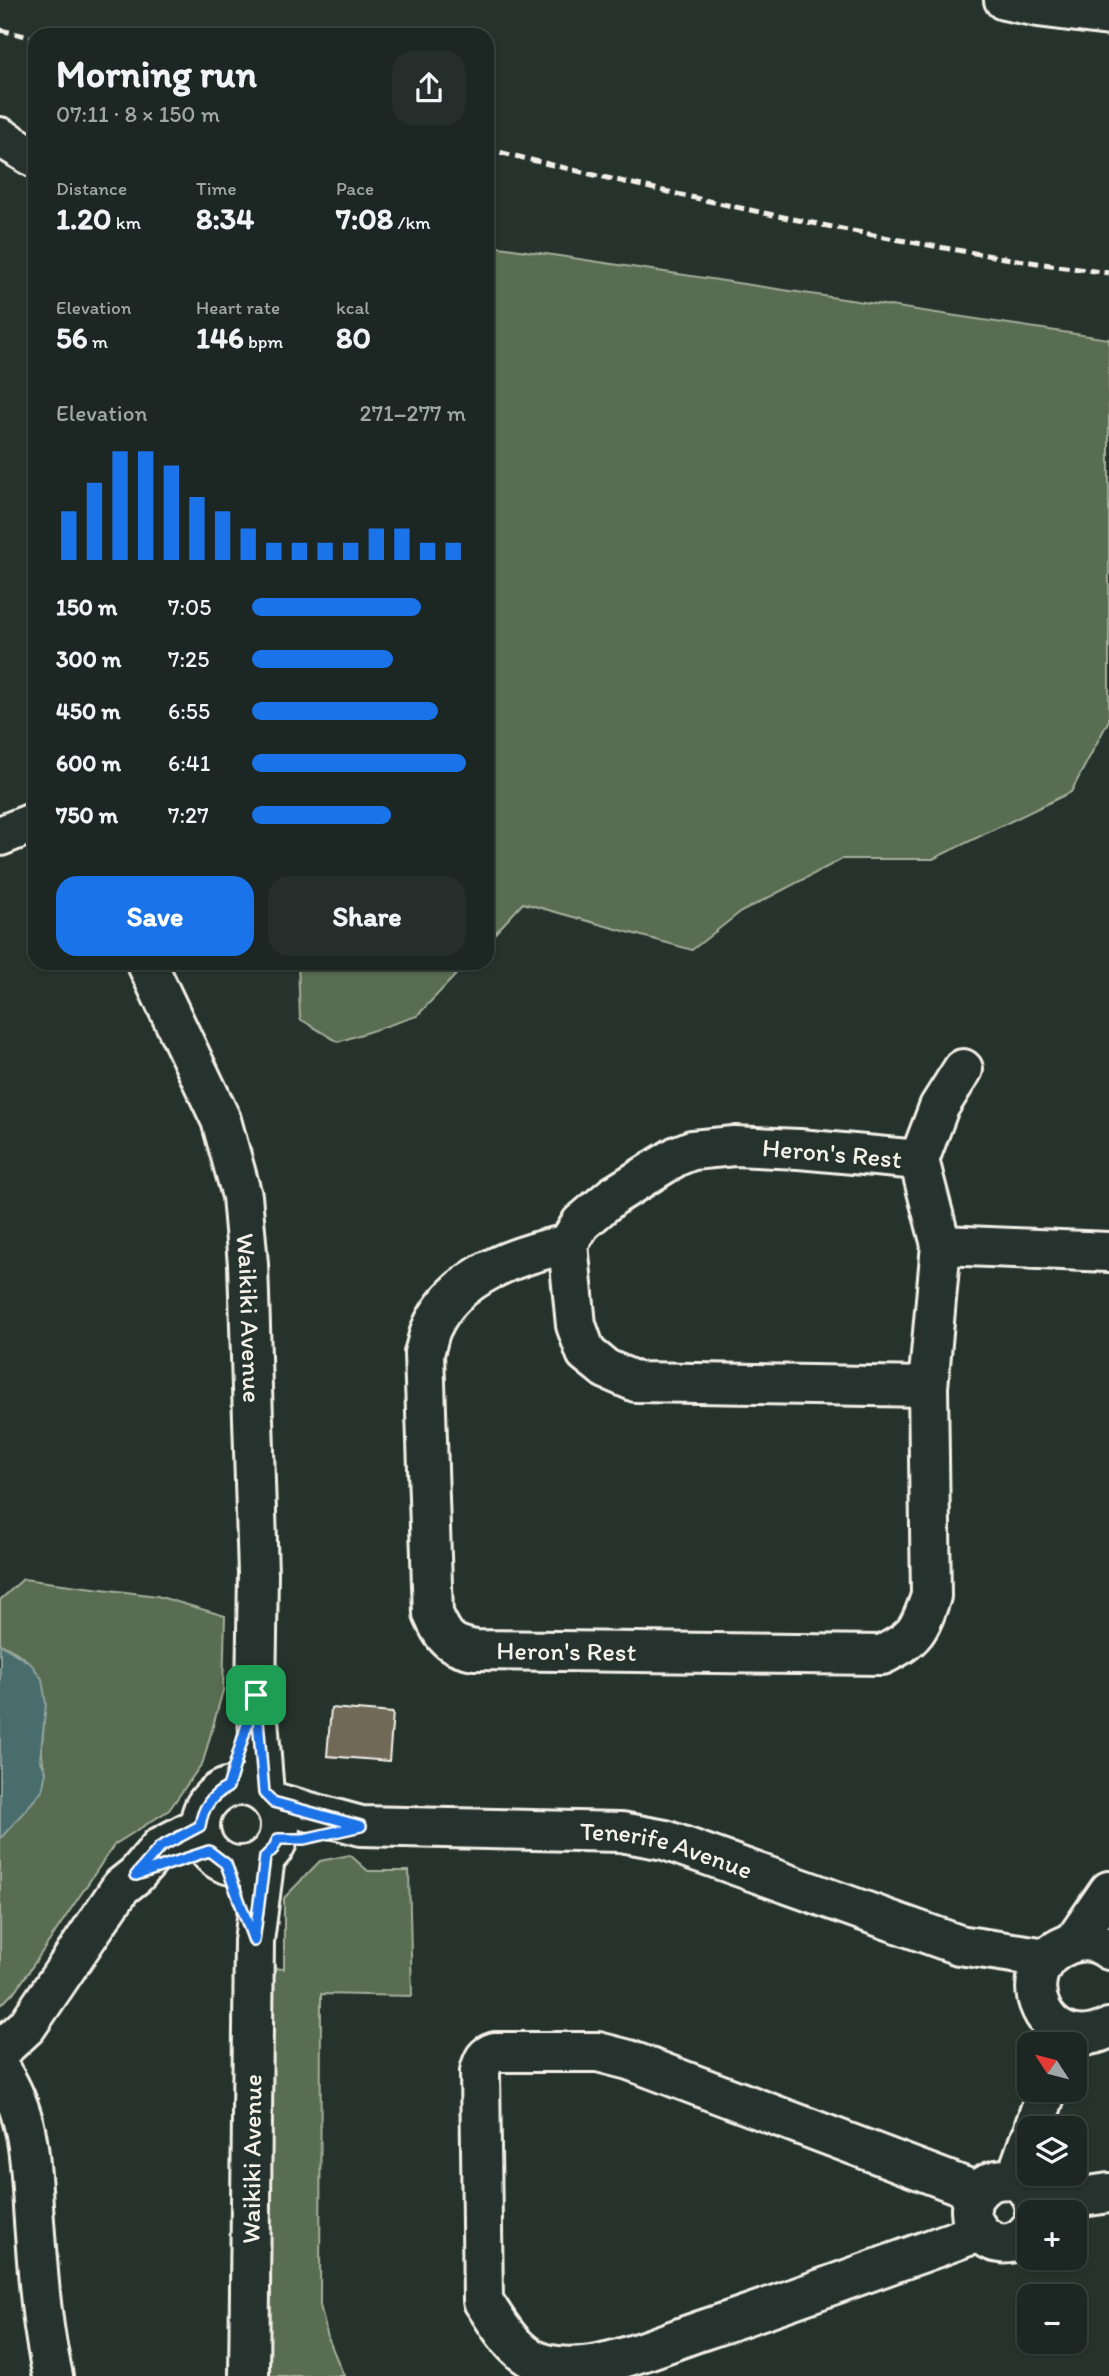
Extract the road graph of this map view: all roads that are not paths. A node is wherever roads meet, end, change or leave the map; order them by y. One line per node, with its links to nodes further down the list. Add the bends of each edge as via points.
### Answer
1 (1004, 0): 2 (street)
2 (1109, 16)
3 (0, 137): 4 (street)
4 (28, 154)
5 (28, 825): 6 (street)
6 (0, 836)
7 (150, 970): 14 (street, Waikiki Avenue, via 221,1120 242,1196 258,1574)
8 (963, 1069): 9 (street, Heron's Rest, via 939,1107)
9 (919, 1160): 10 (street, Heron's Rest, via 734,1146 692,1150 614,1196 581,1223); 11 (street, Heron's Rest)
10 (568, 1244): 13 (street, via 576,1325 586,1353 606,1369 636,1382); 13 (street, Heron's Rest, via 496,1265 456,1294 433,1326 424,1353 433,1614 442,1635 456,1647 882,1655 906,1643 920,1626 931,1596)
11 (941, 1245): 12 (street); 13 (street, Heron's Rest)
12 (1109, 1252)
13 (928, 1387)
14 (261, 1816): 15 (street, via 246,1865); 15 (street, via 217,1793 202,1813); 17 (street, Waikiki Avenue); 18 (street, Tenerife Avenue, via 361,1826 621,1832 654,1838)
15 (212, 1847): 17 (street, Waikiki Avenue); 22 (street, via 136,1875 121,1888 27,2026)
16 (1109, 1891): 19 (street)
17 (254, 1941): 31 (street, Waikiki Avenue)
18 (959, 1945): 19 (street, Tenerife Avenue); 20 (street, Tenerife Avenue, via 997,1971)
19 (1077, 1950): 20 (street, via 1039,1972 1036,1987)
20 (1046, 2023): 21 (street, Tenerife Avenue)
21 (1092, 2039)
22 (0, 2051)
23 (0, 2070): 30 (street, via 11,2086 27,2132 43,2334)
24 (978, 2192): 26 (street, via 998,2179); 28 (street, via 971,2208); 28 (street, via 598,2052 495,2052 483,2060 480,2071 484,2301 503,2333 523,2354 549,2365 593,2367)
25 (1109, 2193): 27 (street)
26 (1020, 2200)
27 (1068, 2200)
28 (979, 2232): 29 (street, via 997,2242)
29 (1017, 2240)
30 (53, 2376)
31 (249, 2376)

